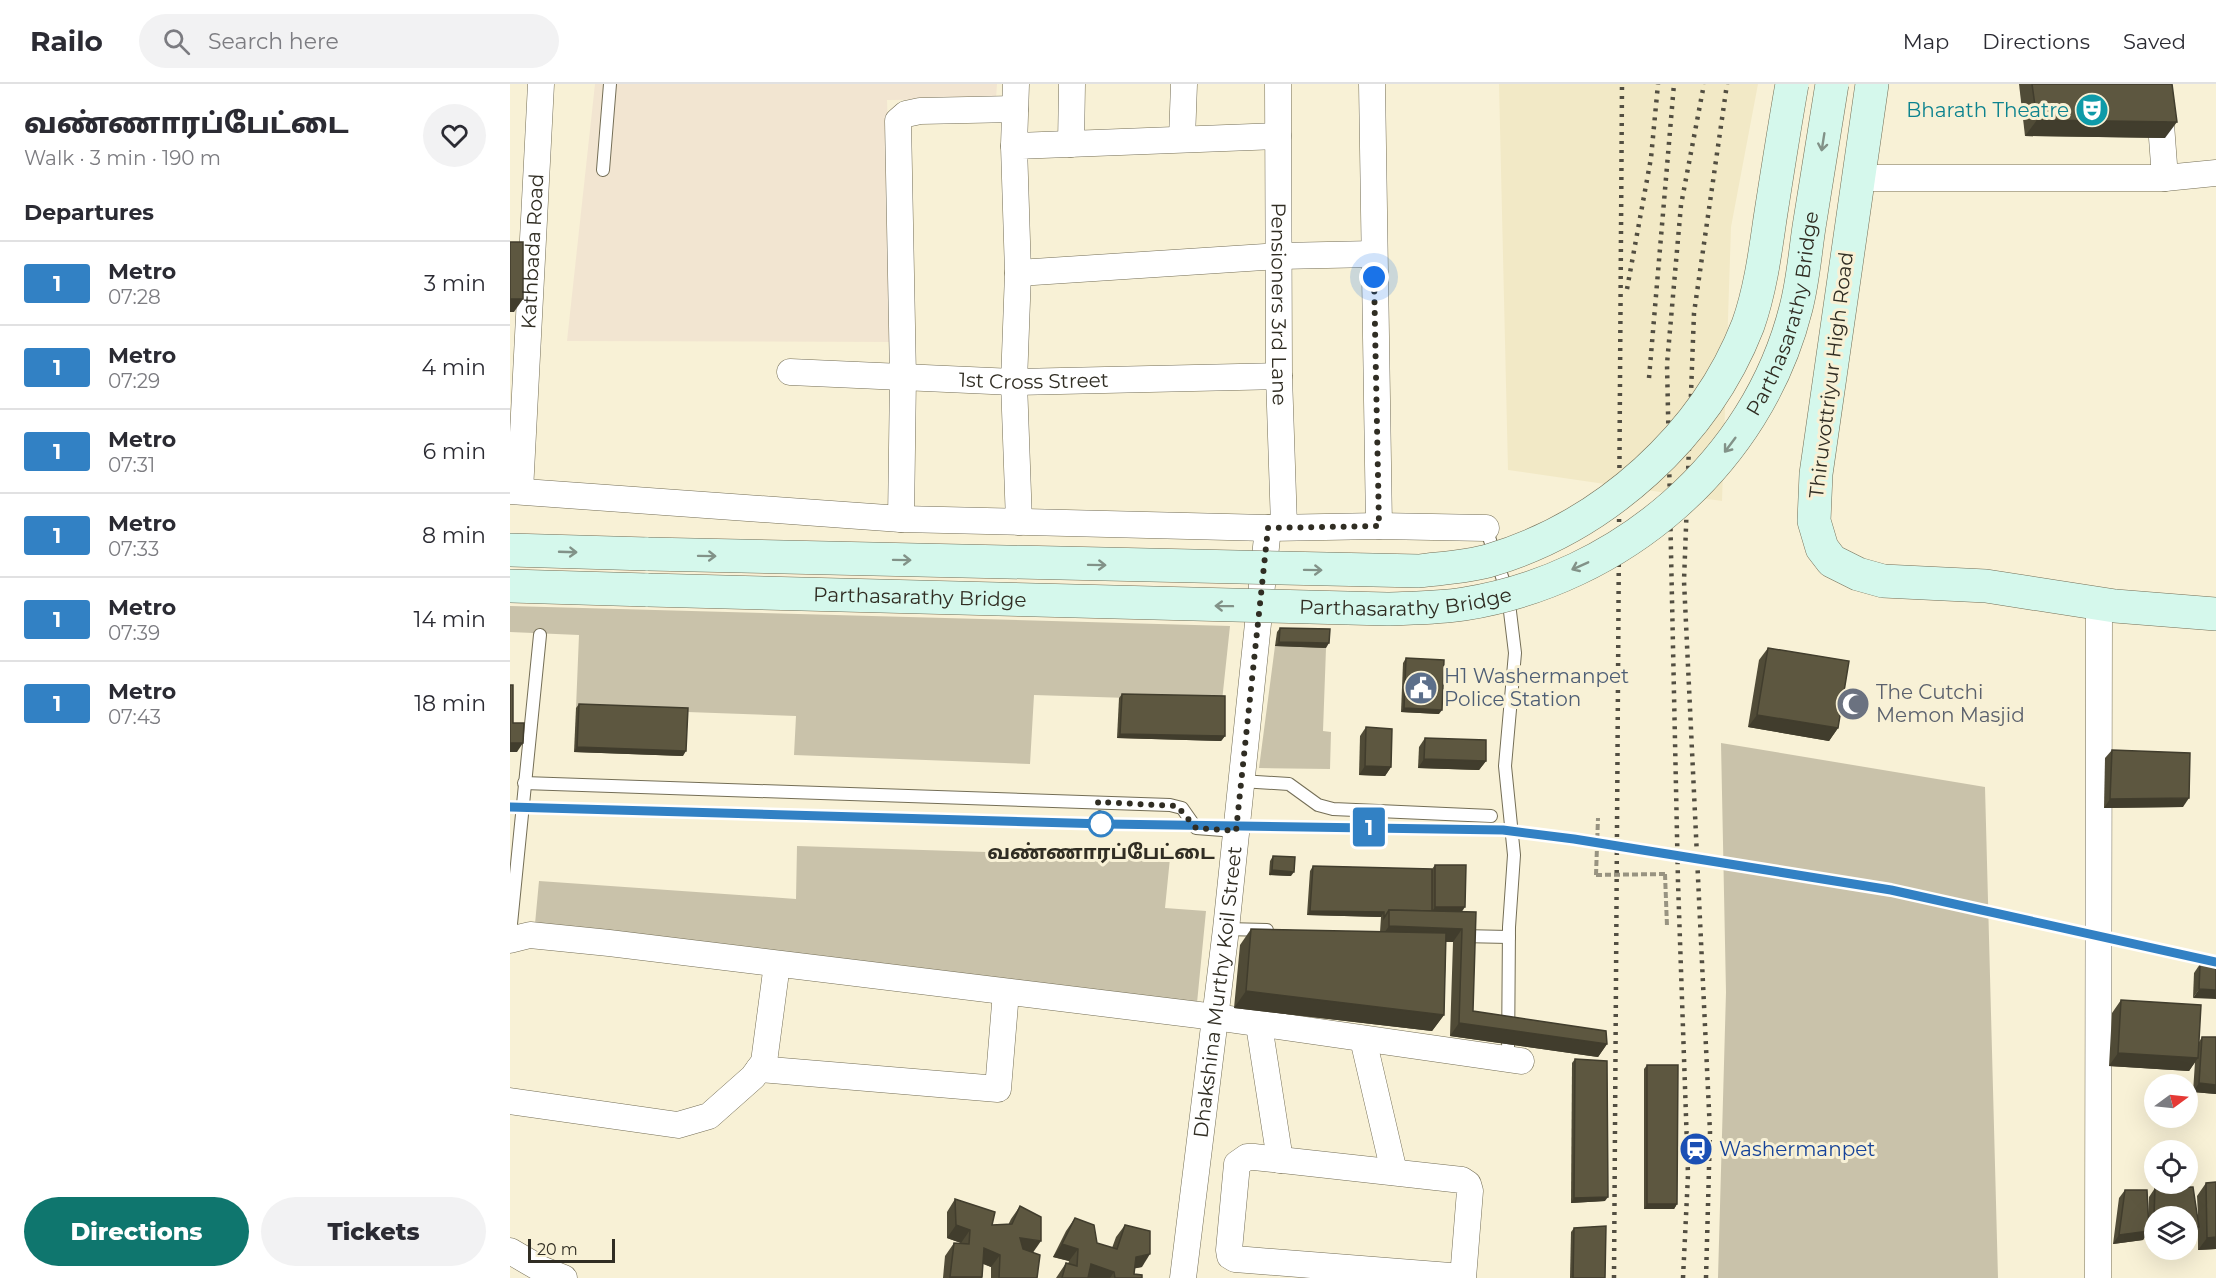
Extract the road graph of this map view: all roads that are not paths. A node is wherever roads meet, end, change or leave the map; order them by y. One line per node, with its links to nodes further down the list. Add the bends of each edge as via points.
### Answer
1 (541, 84): 27 (street, Kathbada Road)
2 (610, 84): 16 (lane)
3 (1072, 84): 14 (street)
4 (1184, 84): 13 (street)
5 (1278, 84): 12 (street, Pensioners 3rd Lane)
6 (1372, 84): 20 (street)
7 (1792, 84): 33 (main road, Parthasarathy Bridge, one-way to 7, bridge, via 1419,571 1489,561 1565,530 1606,504 1662,456 1710,397 1748,325 1758,290)
8 (1832, 84): 34 (main road, Parthasarathy Bridge, one-way to 34, bridge, via 1796,308 1756,406 1704,478 1662,516 1634,538 1539,583 1463,604 1387,609)
9 (1872, 84): 18 (main road, Thiruvottriyur High Road)
10 (2157, 84): 19 (street)
11 (1016, 97): 15 (street); 25 (street, via 920,111 906,114 898,121)
12 (1278, 136): 13 (street); 21 (street, Pensioners 3rd Lane)
13 (1182, 139): 14 (street)
14 (1071, 144): 15 (street)
15 (1014, 146): 22 (street)
16 (603, 170)
17 (2216, 173): 19 (street)
18 (1858, 178): 19 (street); 35 (main road, Thiruvottriyur High Road, via 1816,474 1814,521 1822,548 1841,567 1883,581 1986,586)
19 (2165, 178)
20 (1374, 254): 21 (street); 30 (street)
21 (1281, 256): 22 (street); 24 (street, Pensioners 3rd Lane)
22 (1018, 273): 26 (street)
23 (790, 372): 25 (street, 1st Cross Street)
24 (1280, 376): 26 (street, 1st Cross Street); 31 (street, Pensioners 3rd Lane)
25 (903, 377): 26 (street, 1st Cross Street); 28 (street)
26 (1014, 382): 29 (street)
27 (515, 491): 28 (street)
28 (901, 519): 29 (street)
29 (1020, 522): 31 (street)
30 (1379, 526): 31 (street); 32 (street)
31 (1276, 527): 38 (street, Dhakshina Murthy Koil Street)
32 (1486, 528): 46 (lane, via 1508,596 1515,653 1505,766 1514,855)
33 (510, 550)
34 (510, 586)
35 (2098, 604): 36 (main road, Thiruvottriyur High Road); 62 (street)
36 (2216, 614)
37 (540, 634): 39 (lane)
38 (1241, 781): 40 (lane, via 1292,785 1317,805 1333,810); 41 (street, Dhakshina Murthy Koil Street)
39 (524, 783): 41 (lane, via 1170,805 1182,808 1196,828); 44 (lane)
40 (1491, 816)
41 (1236, 831): 42 (street, Dhakshina Murthy Koil Street)
42 (1226, 929): 43 (lane); 50 (street, Dhakshina Murthy Koil Street)
43 (1285, 931)
44 (510, 934)
45 (1450, 936): 46 (lane)
46 (1509, 937): 53 (lane)
47 (510, 940): 48 (street, via 530,935 552,936)
48 (777, 964): 49 (street); 54 (street, via 767,1049)
49 (1006, 992): 50 (street); 54 (street, via 998,1089)
50 (1215, 1017): 51 (street); 60 (street, Dhakshina Murthy Koil Street)
51 (1258, 1025): 52 (street); 56 (street)
52 (1363, 1038): 53 (street); 57 (street)
53 (1514, 1060)
54 (759, 1069): 55 (street, via 709,1116 678,1125)
55 (510, 1101)
56 (1280, 1160): 57 (street); 61 (street, via 1247,1157 1238,1164 1230,1256 1241,1261)
57 (1394, 1172): 61 (street, via 1456,1178 1468,1184)
58 (510, 1251): 59 (street)
59 (564, 1278)
60 (1183, 1278)
61 (1463, 1278)
62 (2098, 1278)

